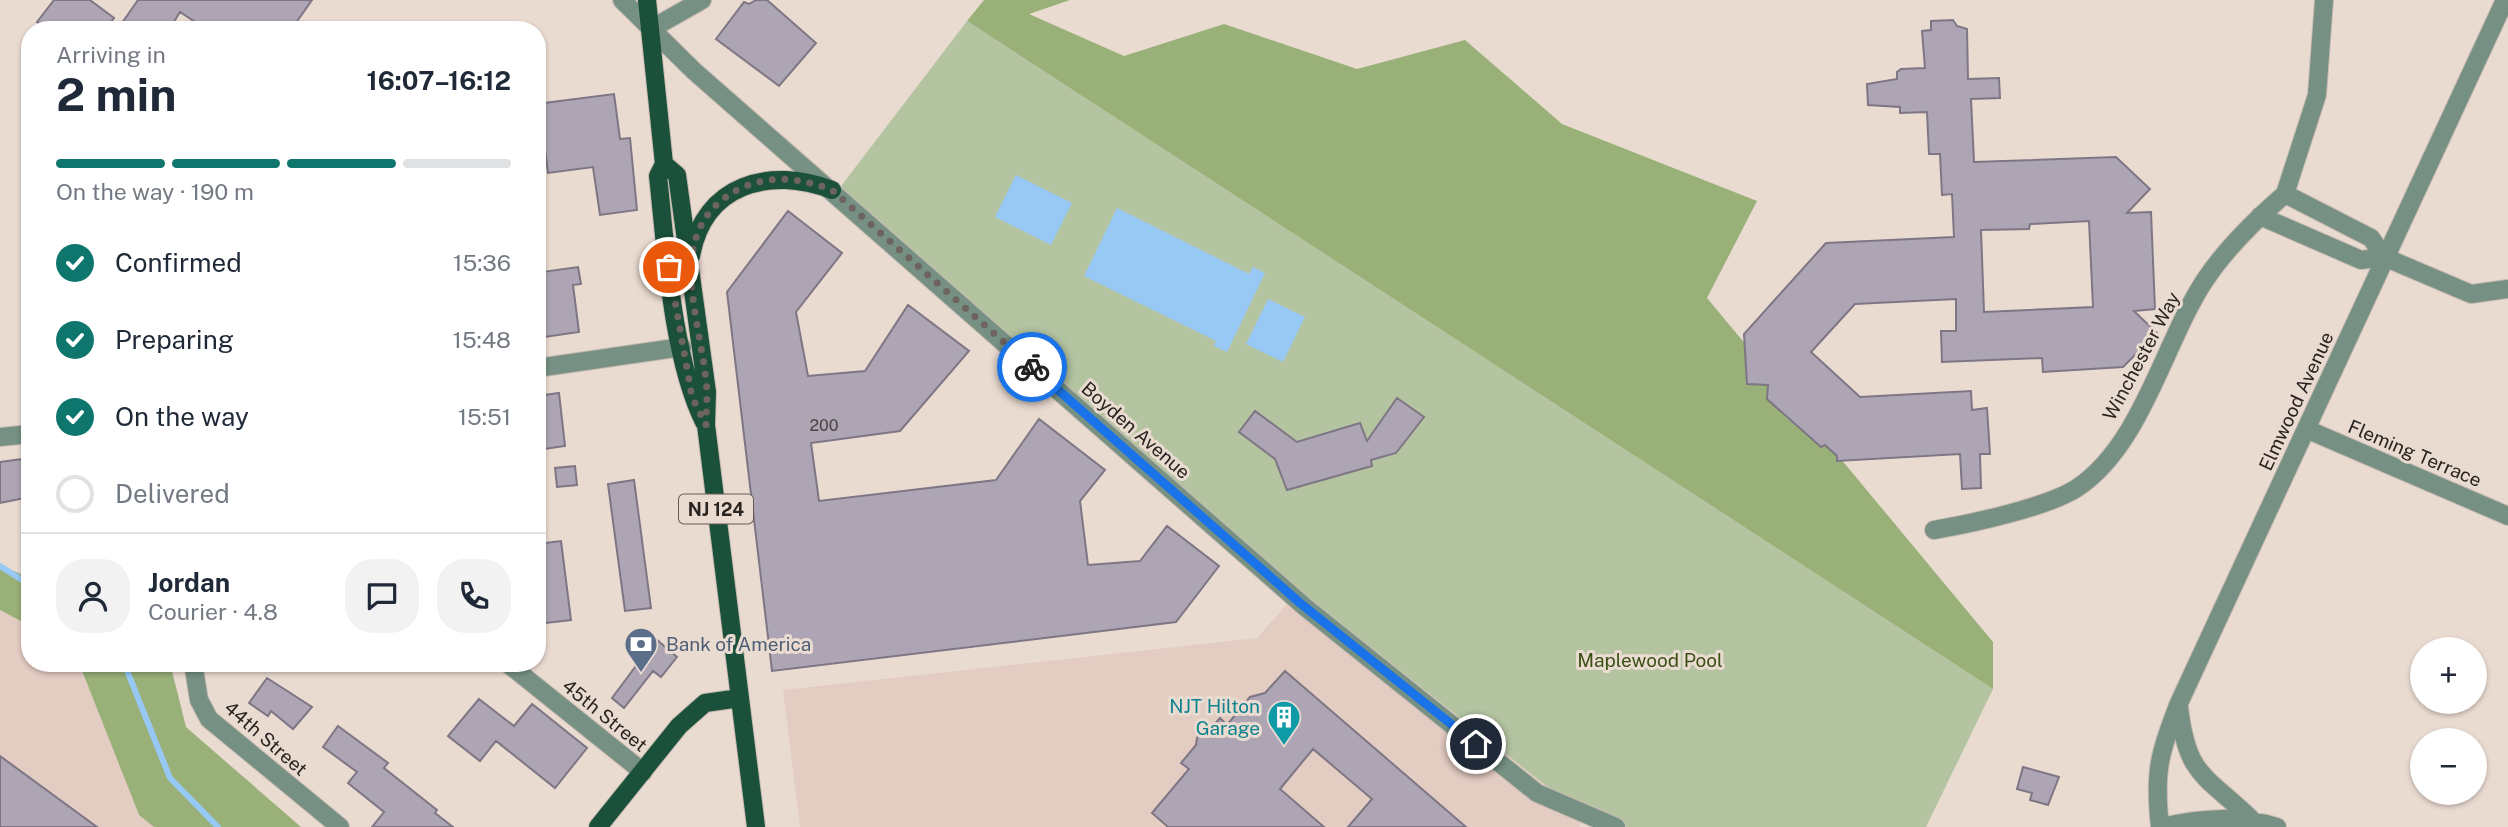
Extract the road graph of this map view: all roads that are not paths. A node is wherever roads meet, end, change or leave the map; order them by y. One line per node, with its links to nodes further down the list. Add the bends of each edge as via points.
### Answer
1 (622, 0): 6 (street, Boyden Avenue)
2 (647, 0): 6 (main road, NJ 124)
3 (702, 0): 6 (street)
4 (2324, 0): 9 (street, via 2317,95)
5 (2504, 10): 11 (street, Elmwood Avenue)
6 (651, 29): 7 (main road, NJ 124); 8 (street, Boyden Avenue)
7 (664, 164): 12 (main road, NJ 124, via 677,175); 14 (main road, NJ 124, via 658,176)
8 (832, 190): 12 (main road, via 785,178 747,185 728,195 711,209 694,241); 31 (street, Boyden Avenue, via 1305,607 1537,793)
9 (2285, 194): 10 (street, Winchester Way); 11 (street, via 2371,238)
10 (2260, 216): 11 (street, via 2361,260); 21 (street, Winchester Way, via 2204,281 2136,416 2105,461 2077,488 1973,524)
11 (2384, 257): 13 (street, via 2471,294); 17 (street, Elmwood Avenue)
12 (691, 285): 16 (main road, NJ 124, via 707,392)
13 (2508, 289)
14 (682, 347): 15 (street); 16 (main road, NJ 124, via 692,397)
15 (546, 367)
16 (706, 425): 24 (main road, NJ 124)
17 (2306, 429): 20 (street, Fleming Terrace); 25 (street, Elmwood Avenue)
18 (21, 435): 19 (street)
19 (0, 437)
20 (2508, 516)
21 (1934, 530)
22 (194, 672): 28 (street, 44th Street, via 199,700 209,719)
23 (519, 672): 26 (street, 45th Street)
24 (740, 698): 26 (main road, via 705,703 679,726); 30 (main road, NJ 124)
25 (2179, 703): 27 (street, via 2189,759); 32 (street, Elmwood Avenue, via 2157,762)
26 (643, 772): 29 (main road)
27 (2251, 819): 32 (street, via 2198,819); 33 (street)
28 (340, 827)
29 (598, 827)
30 (756, 827)
31 (1616, 827)
32 (2160, 827)
33 (2277, 827)

